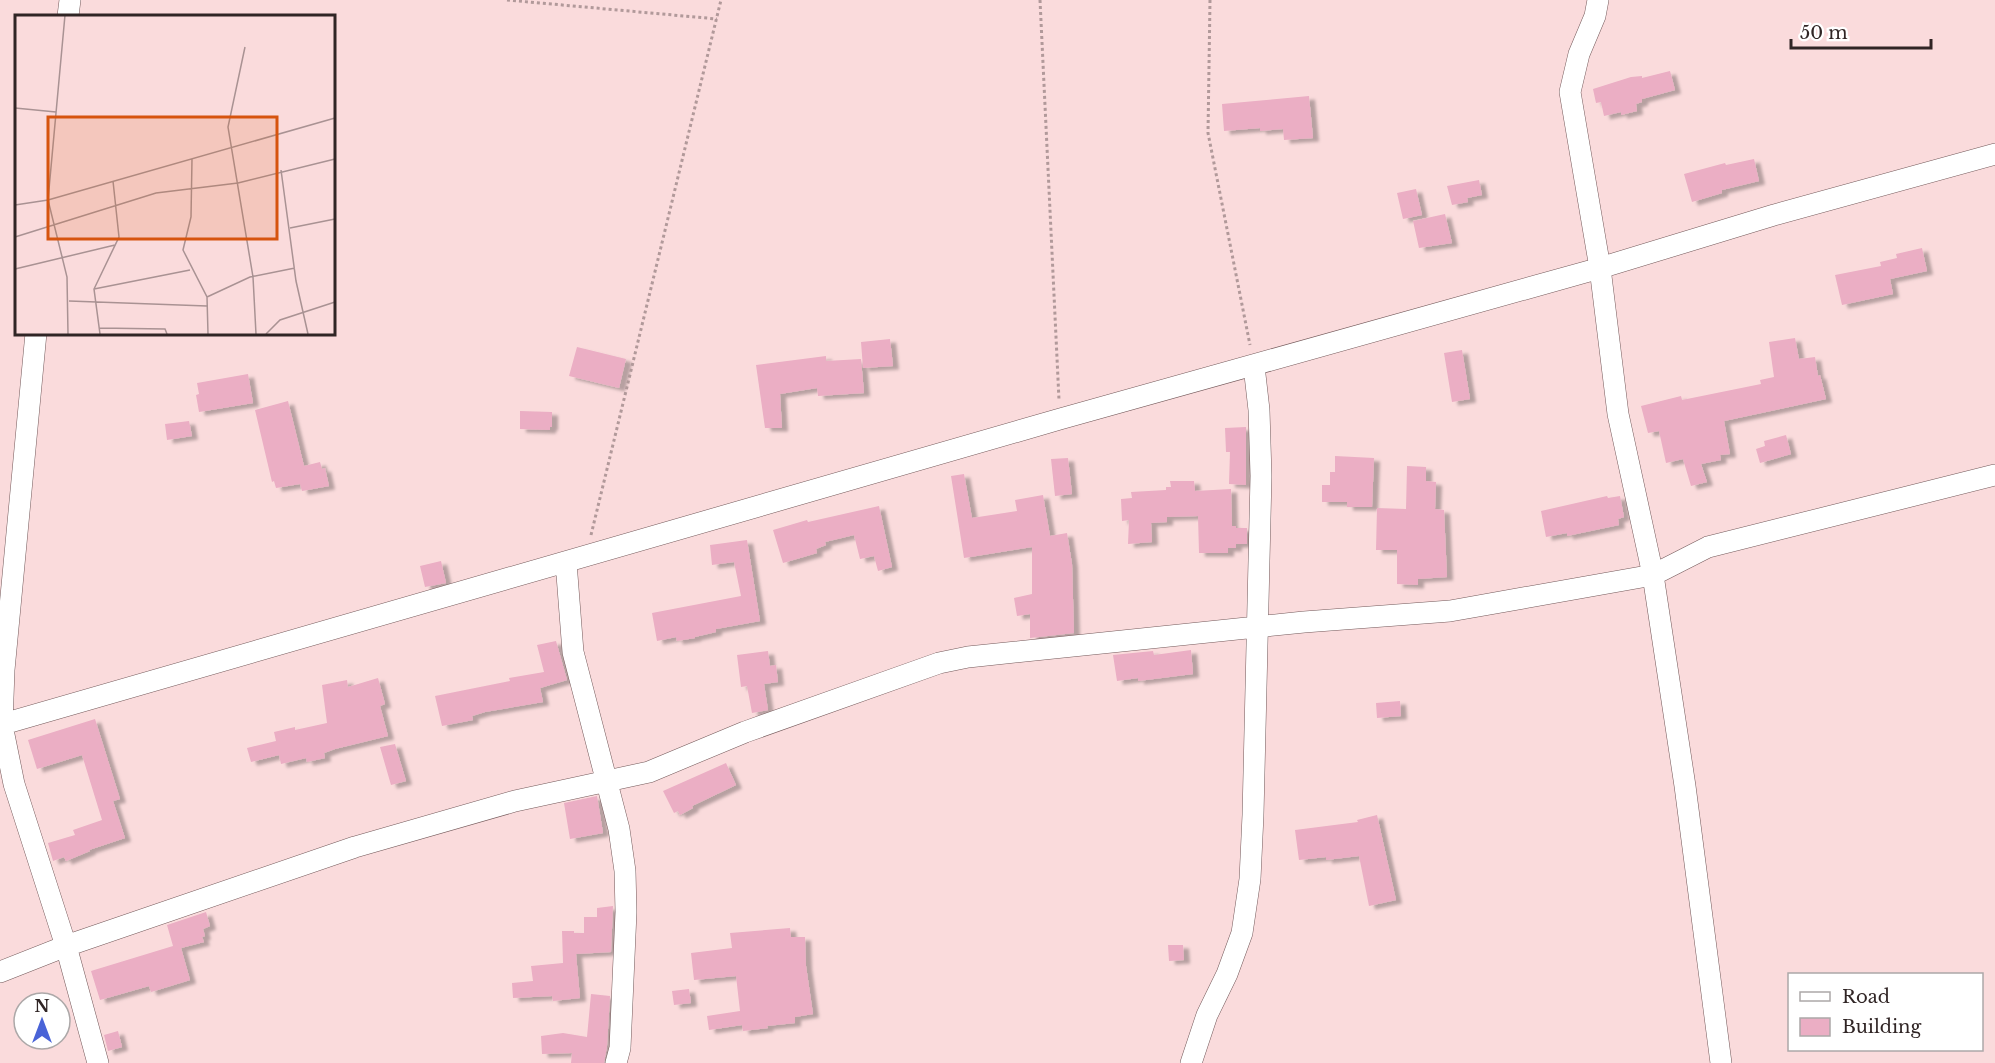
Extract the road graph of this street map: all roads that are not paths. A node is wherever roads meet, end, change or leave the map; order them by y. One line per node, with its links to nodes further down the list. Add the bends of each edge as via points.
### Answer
1 (70, 0): 3 (street)
2 (1598, 0): 5 (street, via 1570,92)
3 (68, 15)
4 (1995, 154): 5 (street)
5 (1600, 268): 7 (street); 10 (street, via 1618,414)
6 (36, 334): 12 (street)
7 (1254, 366): 9 (street); 11 (street, via 1261,476)
8 (1995, 476): 10 (street, via 1708,547)
9 (576, 560): 12 (street); 13 (street, via 573,652)
10 (1653, 575): 11 (street, via 1450,611); 19 (street)
11 (1257, 627): 13 (street, via 939,663 745,732 649,772); 18 (street, via 1254,815 1247,905 1238,943)
12 (1, 725): 14 (street, via 14,784)
13 (607, 782): 14 (street, via 515,801 355,847); 17 (street, via 625,871 620,1048)
14 (66, 946): 15 (street); 16 (street)
15 (0, 972)
16 (98, 1063)
17 (616, 1063)
18 (1191, 1063)
19 (1721, 1063)

